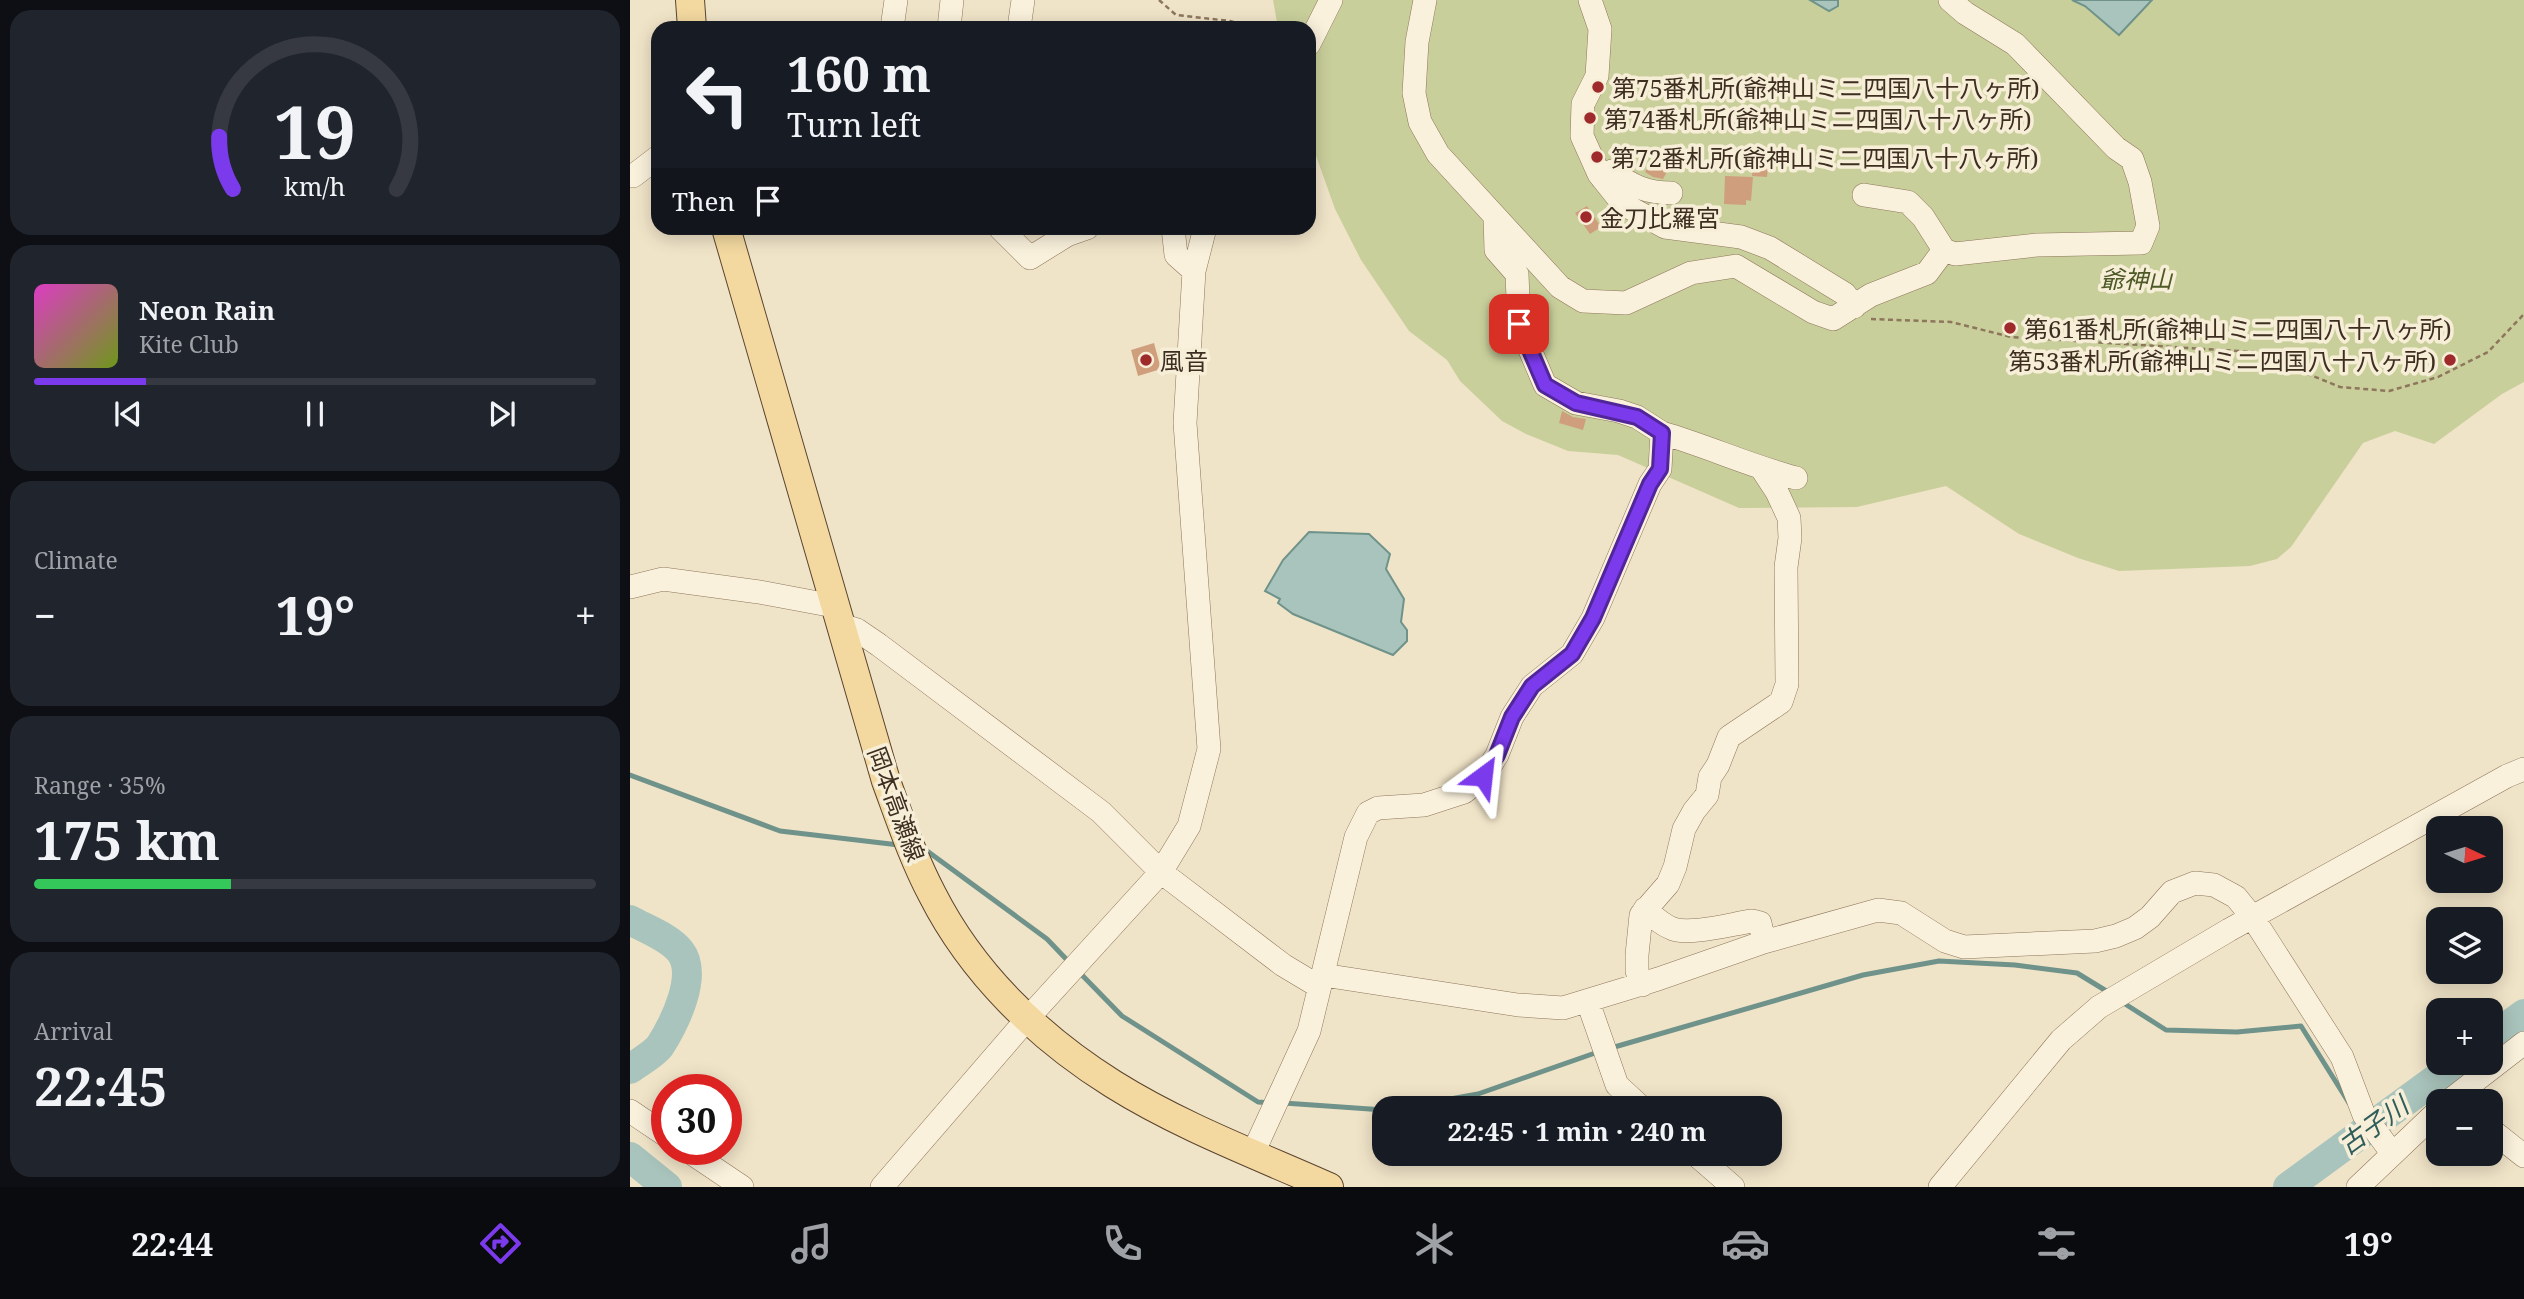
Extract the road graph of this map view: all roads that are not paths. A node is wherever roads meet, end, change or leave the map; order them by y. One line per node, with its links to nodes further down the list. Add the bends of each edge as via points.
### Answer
1 (690, 0): 9 (main road)
2 (896, 0): 10 (street)
3 (952, 0): 11 (street)
4 (1023, 0): 12 (street)
5 (1331, 0): 13 (street)
6 (1425, 0): 19 (street, via 1414,93 1420,122 1438,154)
7 (1590, 0): 16 (street, via 1600,29 1597,76 1583,104 1582,136)
8 (1950, 0): 25 (street, via 2015,44 2132,159 2148,226 2141,243 2037,244 1955,254)
9 (692, 21)
10 (893, 21)
11 (949, 21)
12 (1020, 21)
13 (1316, 30)
14 (651, 162): 15 (street)
15 (630, 176)
16 (1602, 178): 17 (street, via 1612,171 1650,193); 27 (street, via 1623,204 1665,227 1741,237 1770,248 1845,294)
17 (1671, 194)
18 (1864, 195): 25 (street, via 1909,202)
19 (1495, 217): 27 (street, via 1560,287 1583,301 1626,303 1692,273 1736,266 1827,318); 28 (street, via 1496,250 1517,274 1519,324 1545,385 1576,403 1637,417)
20 (728, 235): 32 (main road, 岡本高瀬線)
21 (1007, 235): 22 (street, via 1030,258)
22 (1067, 235)
23 (1174, 235): 26 (street, via 1176,255)
24 (1203, 235): 26 (street)
25 (1944, 250): 27 (street, via 1927,273 1871,295)
26 (1194, 271): 34 (street, via 1185,423 1209,748 1189,826)
27 (1854, 307)
28 (1662, 433): 29 (street, via 1703,444); 38 (street, via 1660,469 1593,618 1572,654 1532,686 1483,776 1464,792 1424,805 1378,808 1368,813 1356,837)
29 (1762, 469): 30 (street); 35 (street, via 1789,518 1787,684 1781,702 1729,737 1710,777 1707,795 1684,829 1668,884)
30 (1796, 478)
31 (630, 587): 32 (street, via 663,579 759,592)
32 (837, 616): 34 (street, via 1101,812); 41 (main road, 岡本高瀬線, via 890,792 932,895 972,959)
33 (2524, 769): 36 (street)
34 (1161, 872): 38 (street, via 1296,974); 41 (street)
35 (1645, 909): 37 (street, via 1675,929 1760,923); 39 (street, via 1637,955)
36 (2253, 918): 37 (street, via 2236,897 2214,885 2195,883 2172,892 2135,928 2095,941 1964,947 1945,941 1901,914 1878,910); 49 (street, via 2342,1056 2364,1115); 58 (street, via 2099,1007 2061,1040)
37 (1764, 942): 39 (street)
38 (1321, 981): 40 (street, via 1518,1005 1563,1008); 50 (street, via 1309,1031)
39 (1642, 985): 40 (street)
40 (1588, 1002): 44 (street, via 1617,1084)
41 (1028, 1018): 50 (main road, 岡本高瀬線, via 1070,1056 1115,1086); 55 (street)
42 (2524, 1043): 43 (street)
43 (2466, 1089)
44 (1630, 1096)
45 (630, 1111): 47 (street)
46 (2426, 1119): 49 (street)
47 (651, 1125)
48 (2503, 1139): 51 (street)
49 (2388, 1147): 59 (street)
50 (1253, 1153): 56 (main road, 岡本高瀬線)
51 (2524, 1156)
52 (709, 1165): 54 (street)
53 (1709, 1166): 57 (street)
54 (741, 1187)
55 (882, 1187)
56 (1329, 1187)
57 (1733, 1187)
58 (1940, 1187)
59 (2358, 1187)

